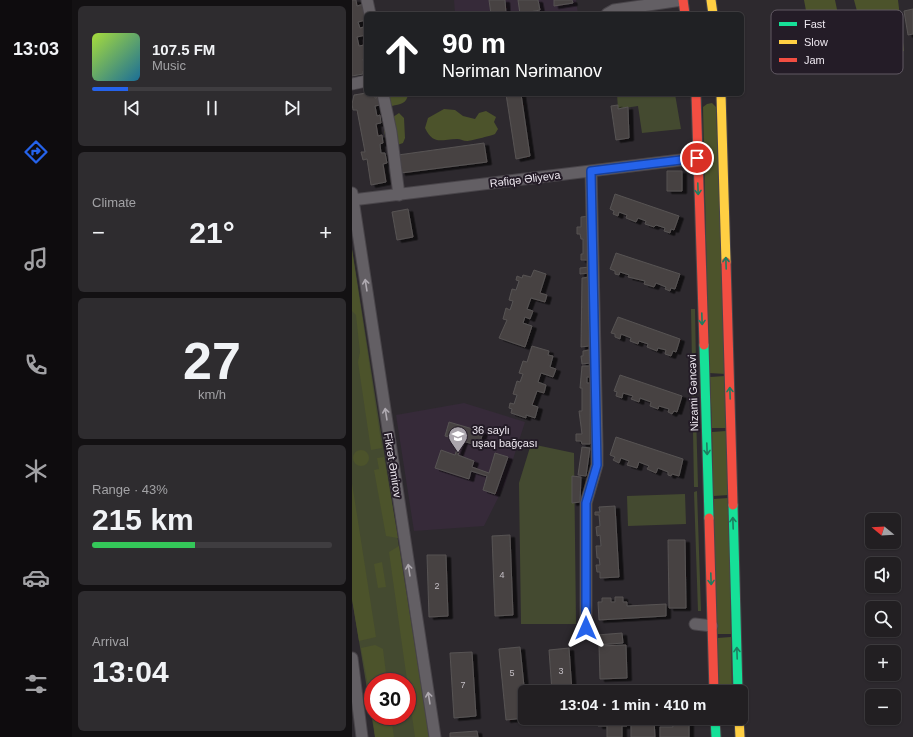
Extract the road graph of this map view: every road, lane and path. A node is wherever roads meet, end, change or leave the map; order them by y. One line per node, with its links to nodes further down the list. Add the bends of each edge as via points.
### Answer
1 (367, 0): 4 (street)
2 (682, 0): 5 (street); 6 (main road)
3 (711, 0): 7 (main road)
4 (370, 12)
5 (610, 12)
6 (685, 12)
7 (713, 12)
8 (364, 81): 9 (street)
9 (352, 84)
10 (383, 96): 15 (street)
11 (696, 96): 13 (main road, Nizami Gəncəvi)
12 (721, 96): 22 (main road, one-way to 12)
13 (697, 158): 14 (street, Rəfiqə Əliyeva); 18 (main road, Nizami Gəncəvi, one-way to 18)
14 (591, 171): 15 (street, Rəfiqə Əliyeva); 19 (street, via 597,465 586,503)
15 (399, 195): 16 (street, Rəfiqə Əliyeva)
16 (352, 198): 26 (street, Fikrət Əmirov, one-way to 16)
17 (695, 624): 18 (street)
18 (712, 626): 21 (main road, Nizami Gəncəvi)
19 (586, 628)
20 (352, 658): 25 (street)
21 (714, 685)
22 (738, 685)
23 (715, 725): 27 (main road)
24 (739, 725): 28 (main road)
25 (362, 737)
26 (435, 737)
27 (716, 737)
28 (740, 737)

